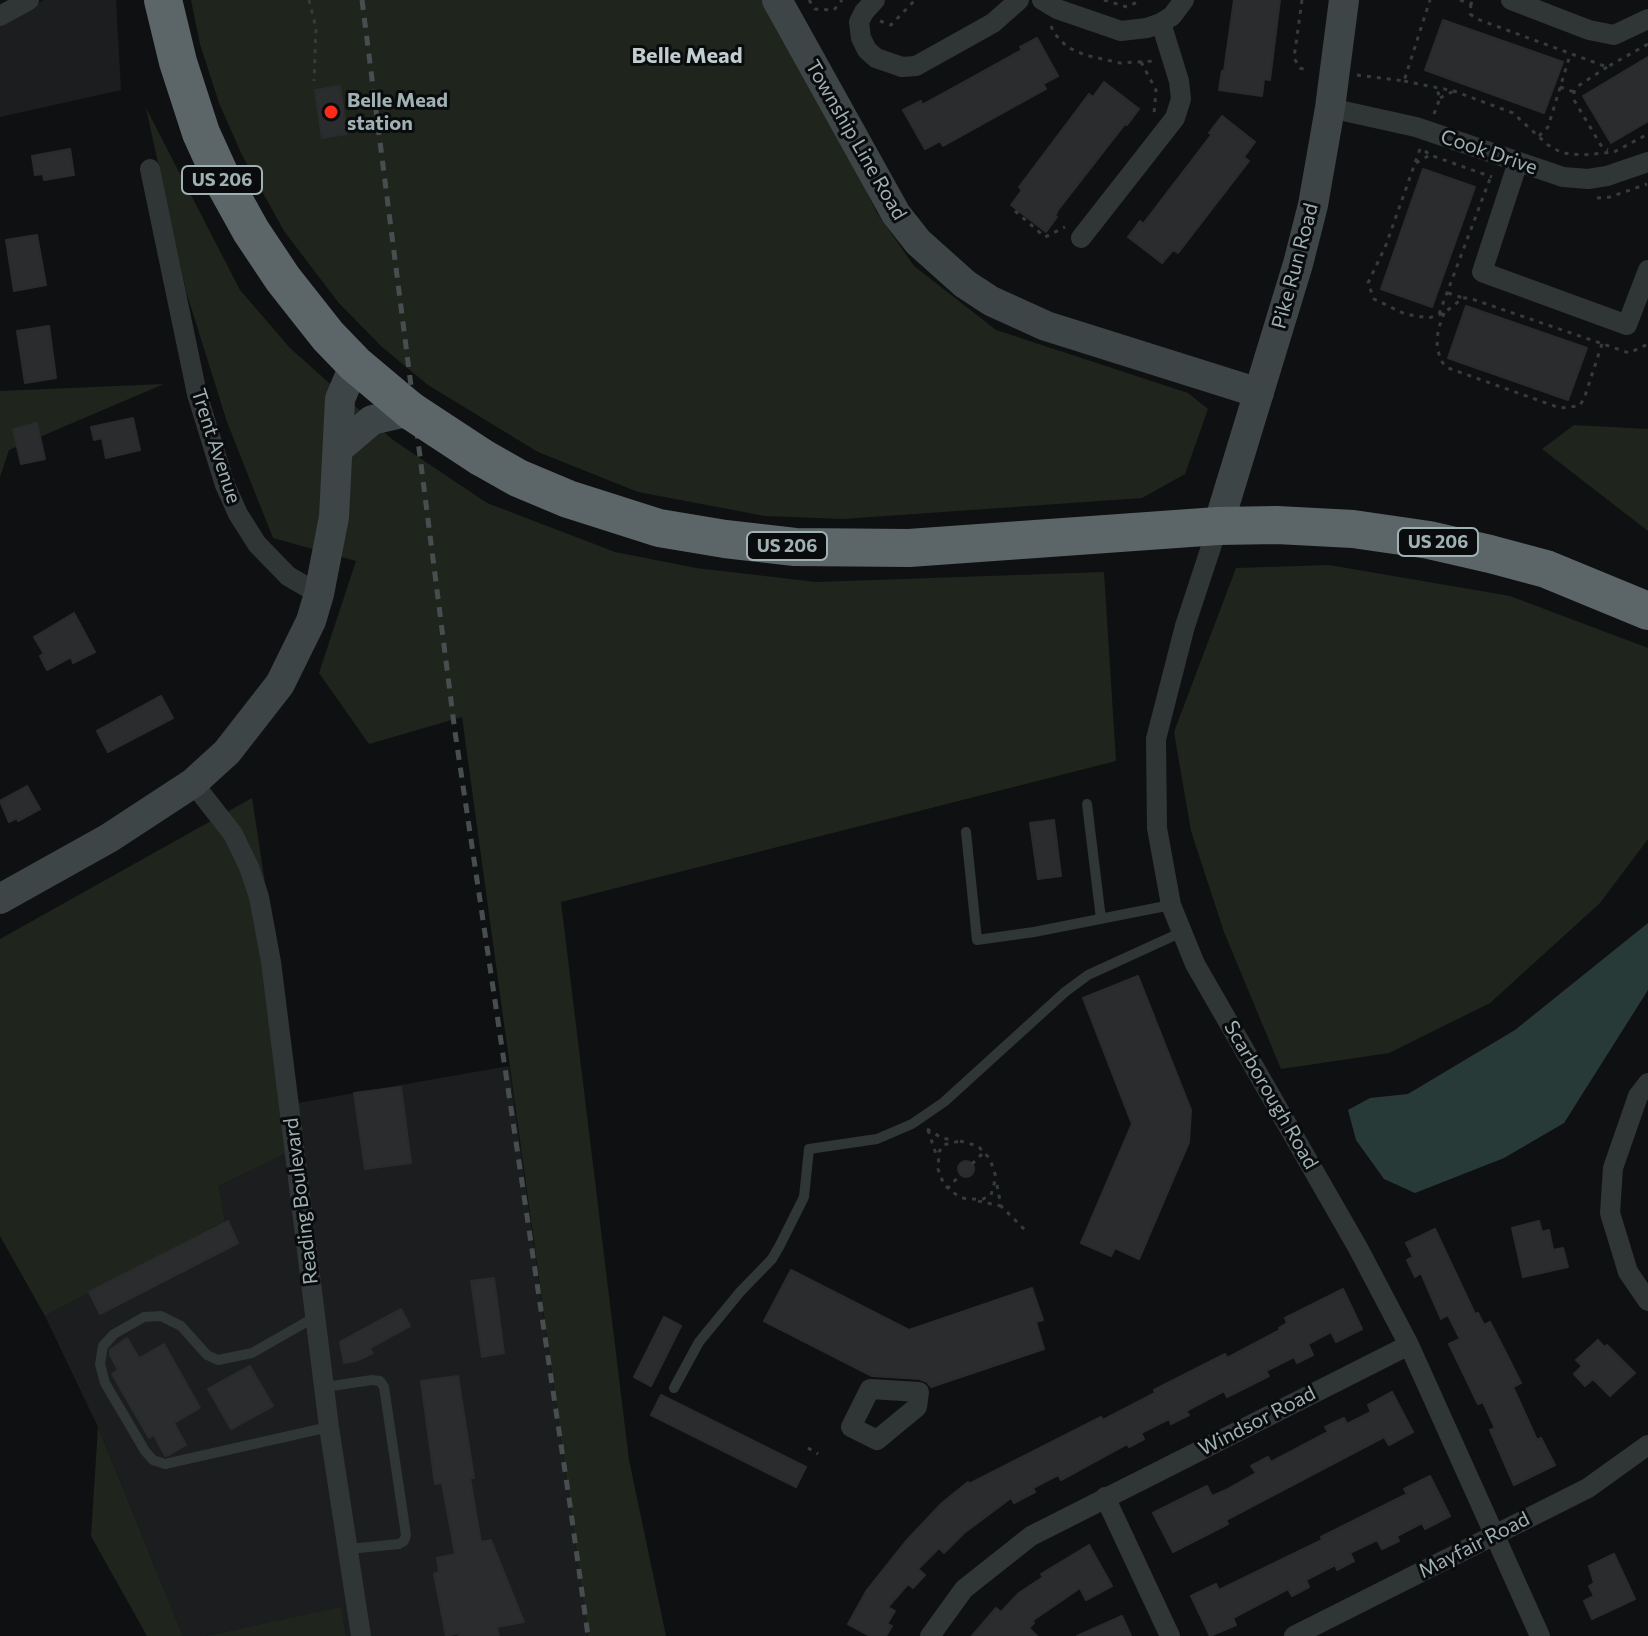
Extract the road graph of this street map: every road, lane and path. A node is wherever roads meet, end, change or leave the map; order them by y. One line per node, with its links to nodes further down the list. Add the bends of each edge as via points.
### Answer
1 (29, 0): 19 (street)
2 (163, 0): 59 (highway, US 206, via 189,100 221,177 283,279)
3 (309, 0): 29 (path, via 316,28)
4 (777, 0): 60 (street, Township Line Road, via 896,214 965,284 1046,326)
5 (809, 0): 6 (path, via 815,9 834,10)
6 (842, 0)
7 (875, 0): 8 (street, via 859,22 861,38 876,58 902,67 916,66 993,23)
8 (1019, 0)
9 (1104, 0): 10 (path, via 1127,7)
10 (1141, 0)
11 (1184, 0): 21 (street)
12 (1302, 0): 27 (path, via 1294,58)
13 (1344, 0): 36 (street, Pike Run Road)
14 (1430, 0): 30 (path)
15 (1460, 0): 17 (path)
16 (1511, 0): 20 (street, via 1614,35)
17 (1472, 2): 23 (path, via 1470,14 1477,19)
18 (1045, 9): 21 (street, via 1121,31); 25 (path, via 1054,33 1067,47 1120,63)
19 (0, 16)
20 (1648, 19)
21 (1161, 23): 24 (street)
22 (1648, 44): 26 (path)
23 (1571, 53): 26 (path); 32 (path)
24 (1172, 56): 25 (path); 52 (street, via 1181,99 1175,118)
25 (1141, 62): 37 (path, via 1156,90)
26 (1607, 67): 34 (path)
27 (1309, 71)
28 (1357, 75): 30 (path)
29 (314, 81)
30 (1404, 81): 31 (path)
31 (1436, 86): 33 (path); 35 (path)
32 (1560, 87): 34 (path); 40 (path, via 1548,127)
33 (1454, 91): 35 (path); 40 (path, via 1513,113)
34 (1574, 92): 42 (path, via 1581,116)
35 (1440, 98): 38 (path)
36 (1330, 108): 44 (street, Cook Drive, via 1416,127); 60 (street, Pike Run Road, via 1313,205)
37 (1153, 115)
38 (1433, 118)
39 (1648, 134): 42 (path)
40 (1539, 136): 42 (path, via 1562,153)
41 (1422, 144): 43 (path)
42 (1611, 152)
43 (1430, 155): 46 (path); 48 (path)
44 (1518, 162): 45 (street, Cook Drive, via 1588,179); 53 (street, via 1482,272 1627,325)
45 (1648, 162)
46 (1415, 164)
47 (150, 169): 64 (street, Trent Avenue, via 197,394 225,485 265,553 288,576)
48 (1491, 176): 49 (path); 54 (path)
49 (1501, 184)
50 (1015, 211): 51 (path, via 1045,237)
51 (1071, 219)
52 (1081, 238)
53 (1648, 270)
54 (1447, 292): 55 (path); 56 (path, via 1438,330 1441,361 1560,408 1579,406 1584,399)
55 (1463, 298)
56 (1602, 344)
57 (1642, 348): 58 (path)
58 (1648, 352)
59 (355, 364): 61 (highway, US 206); 62 (street, via 340,399)
60 (1259, 393): 63 (street, Pike Run Road)
61 (411, 411): 62 (street, via 363,425); 63 (highway, US 206, bridge, via 518,478 568,499 659,528 725,539 795,547 909,548)
62 (338, 449): 64 (street, via 334,517)
63 (1218, 526): 65 (highway, US 206, via 1338,528 1429,540 1546,569); 70 (street, Scarborough Road, via 1156,739 1157,828)
64 (319, 594): 66 (street, via 280,684 227,752)
65 (1648, 611)
66 (193, 783): 69 (street); 85 (street, Reading Boulevard, via 233,834 259,897)
67 (1087, 804): 71 (lane)
68 (966, 832): 71 (lane, via 977,940)
69 (0, 899)
70 (1171, 905): 71 (lane); 72 (street, Scarborough Road)
71 (1101, 919)
72 (1182, 932): 86 (street, Scarborough Road, via 1195,964); 88 (lane, via 1088,975 912,1124 877,1139 809,1149 804,1197 780,1245 699,1342)
73 (1648, 1083): 84 (street, via 1638,1096 1613,1168 1610,1213 1628,1272)
74 (960, 1141): 75 (path); 76 (path, via 943,1145); 76 (path, via 926,1128)
75 (984, 1152): 77 (path); 79 (path)
76 (938, 1161): 80 (path)
77 (972, 1164)
78 (960, 1175): 80 (path)
79 (996, 1177): 81 (path, via 991,1195); 82 (path)
80 (947, 1189): 81 (path)
81 (975, 1200): 82 (path)
82 (1001, 1206): 83 (path)
83 (1026, 1231)
84 (1648, 1301)
85 (315, 1317): 87 (street, Reading Boulevard); 89 (lane, via 252,1353 218,1360 181,1326 161,1316 144,1317 114,1334 103,1346 100,1364 105,1383 145,1451 165,1464)
86 (1409, 1345): 93 (street, Windsor Road); 94 (street, Scarborough Road)
87 (325, 1387): 89 (street, Reading Boulevard); 95 (lane, via 380,1381 384,1387 402,1505 404,1541)
88 (674, 1388)
89 (329, 1427): 95 (street, Reading Boulevard)
90 (1648, 1445): 94 (street, Mayfair Road, via 1588,1488)
91 (808, 1448): 92 (path)
92 (818, 1454)
93 (1105, 1497): 97 (street, Windsor Road, via 1031,1536 964,1589); 98 (street)
94 (1494, 1534): 99 (street, Mayfair Road); 100 (street, Scarborough Road)
95 (349, 1549): 96 (street, Reading Boulevard)
96 (357, 1634)
97 (930, 1636)
98 (1170, 1636)
99 (1294, 1636)
100 (1540, 1636)

